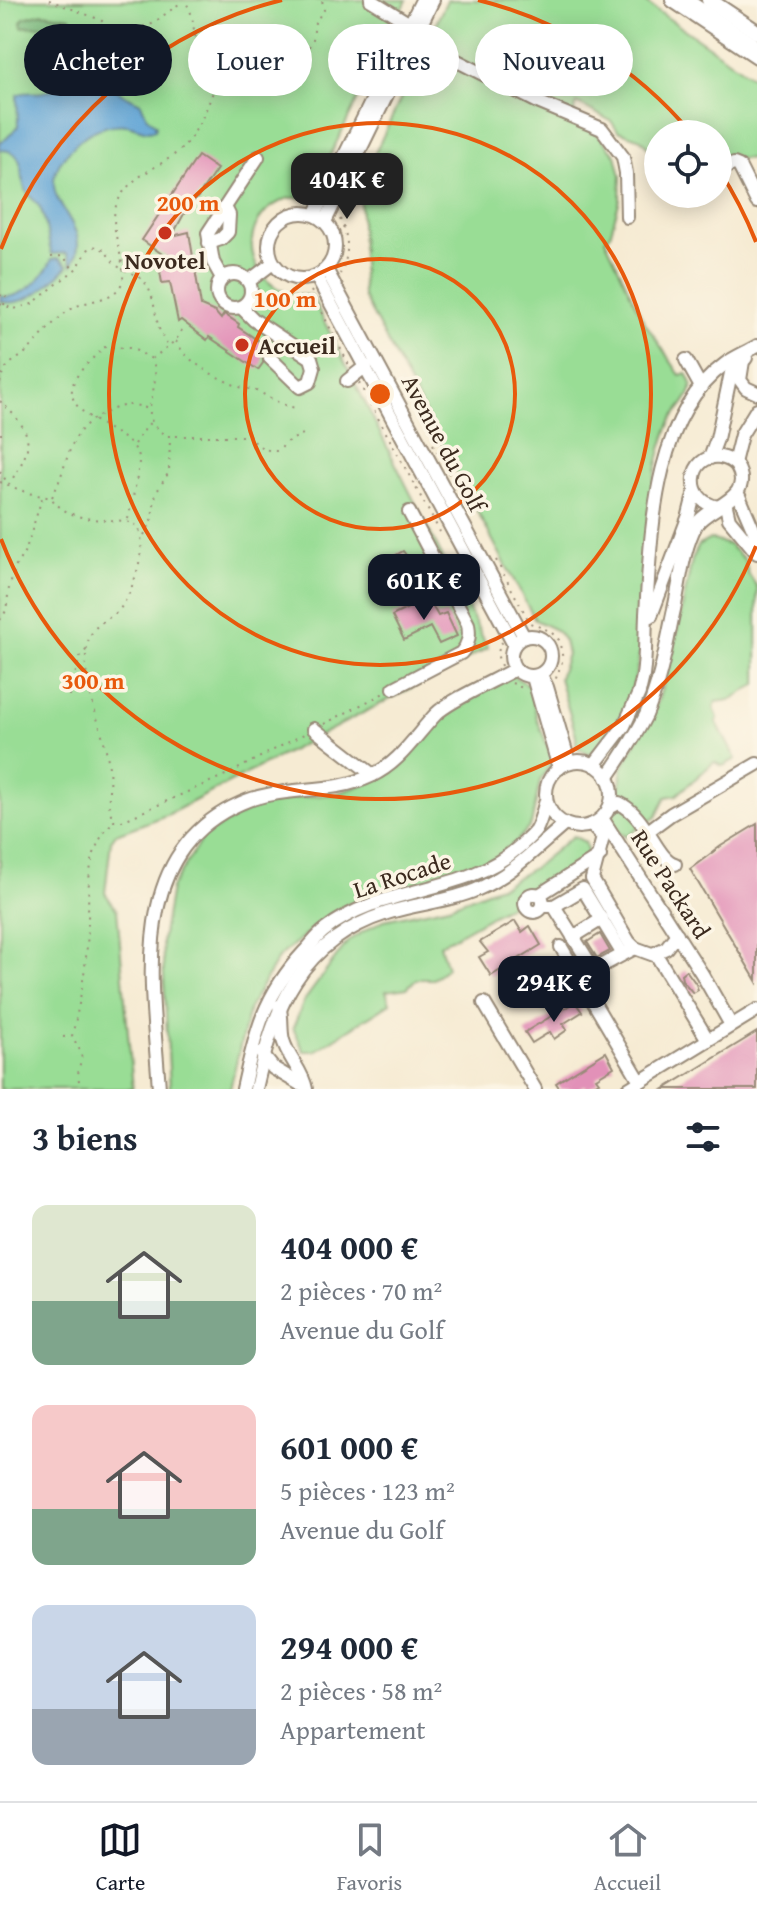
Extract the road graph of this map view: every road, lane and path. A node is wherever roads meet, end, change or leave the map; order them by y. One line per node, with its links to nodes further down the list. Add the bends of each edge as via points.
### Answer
1 (49, 0): 10 (path)
2 (184, 0): 11 (path); 28 (path, via 193,14 199,46 215,71 215,86 186,144 136,178 116,207 114,233)
3 (322, 0): 15 (path, via 324,10 315,22)
4 (371, 0): 12 (street)
5 (422, 0): 12 (street)
6 (433, 0): 13 (street)
7 (673, 0): 17 (main road)
8 (687, 0): 16 (street)
9 (709, 0): 14 (main road)
10 (105, 24)
11 (152, 24)
12 (410, 24)
13 (421, 24)
14 (757, 32)
15 (312, 41)
16 (757, 47)
17 (757, 56)
18 (459, 62): 24 (street, via 602,129 623,157)
19 (379, 96): 25 (street)
20 (386, 96): 25 (street)
21 (258, 157): 32 (street, via 208,233)
22 (732, 165): 23 (street, via 739,166)
23 (757, 202)
24 (627, 217)
25 (326, 218): 27 (street, via 304,213 282,220 274,228 269,250); 30 (street, via 335,251); 31 (path, via 347,236 348,254)
26 (51, 257): 29 (path, via 63,256)
27 (273, 263): 30 (street, via 296,279); 33 (street)
28 (124, 268): 29 (path, via 95,246 87,249); 40 (path, via 147,284 161,337); 48 (path, via 119,288 67,311 8,364)
29 (76, 269): 36 (path, via 32,304 14,309)
30 (321, 273): 46 (street, Avenue du Golf); 78 (street, Avenue du Golf)
31 (339, 276)
32 (222, 278): 33 (street, via 241,274); 37 (street, via 217,286 223,304)
33 (249, 281): 37 (street, via 252,291)
34 (311, 290): 47 (path)
35 (3, 296): 36 (path)
36 (1, 304)
37 (241, 307): 42 (street, via 311,358 313,388 300,387)
38 (182, 330): 39 (path)
39 (176, 340): 40 (path); 52 (path, via 186,357 216,375)
40 (168, 345): 43 (path)
41 (757, 346): 45 (street); 49 (street, via 725,364)
42 (270, 358)
43 (152, 359): 54 (path, via 157,375); 55 (path, via 131,348 105,347 84,367 70,391 72,402)
44 (686, 360): 49 (street)
45 (743, 361): 50 (street, via 740,380); 60 (street, via 731,373)
46 (366, 366): 47 (street); 78 (street, Avenue du Golf)
47 (351, 378): 72 (path)
48 (0, 383)
49 (701, 387): 80 (street, via 672,434 658,480)
50 (757, 393)
51 (0, 401): 64 (path, via 20,421 29,446)
52 (297, 408)
53 (757, 409): 61 (street, via 741,435)
54 (148, 410): 55 (path, via 127,404); 56 (path)
55 (90, 420): 59 (path); 68 (path, via 77,432)
56 (151, 421): 58 (path); 59 (path)
57 (303, 434): 58 (path, via 279,451 260,448 249,436)
58 (170, 435): 73 (path, via 169,472 156,493)
59 (133, 445): 71 (path, via 139,458)
60 (710, 458): 61 (street); 66 (street, via 694,475)
61 (734, 463): 65 (street)
62 (0, 471): 64 (path)
63 (0, 482): 64 (path)
64 (8, 485): 67 (path)
65 (745, 489): 69 (street); 74 (street)
66 (695, 491): 69 (street, via 704,502); 80 (street, via 651,614)
67 (43, 497): 68 (path); 76 (path)
68 (51, 498): 71 (path, via 82,519)
69 (722, 506): 75 (street); 94 (street, via 696,525 651,702)
70 (409, 512): 86 (street, via 469,632 461,653)
71 (128, 520): 73 (path)
72 (442, 535)
73 (143, 536): 79 (path, via 140,561 123,605 95,626)
74 (757, 538)
75 (757, 553)
76 (0, 620)
77 (530, 623): 85 (path, via 550,631 563,649 562,667)
78 (514, 639): 81 (path, via 497,654); 82 (street, Avenue du Golf); 83 (street, Avenue du Golf, via 538,636 551,649 551,663)
79 (87, 649): 88 (path); 97 (path, via 88,687 106,745 109,812)
80 (645, 660): 92 (street, via 632,710)
81 (501, 667)
82 (515, 669): 83 (street); 93 (street, via 438,712 408,750)
83 (537, 676): 91 (street, via 547,687)
84 (508, 680): 87 (path)
85 (552, 686)
86 (394, 688): 89 (path)
87 (533, 691)
88 (69, 696)
89 (314, 729): 93 (street); 97 (path, via 230,773)
90 (756, 764): 99 (street, Rue Packard)
91 (564, 765): 92 (street); 95 (street, via 547,786)
92 (594, 765): 94 (street)
93 (373, 775): 124 (street, via 241,803 198,830 166,874 151,951)
94 (607, 778): 96 (street, via 612,796)
95 (546, 801): 98 (street); 118 (street, La Rocade, via 535,832 503,861 461,881 391,897 324,930 275,987 260,1018)
96 (601, 817): 98 (street, via 582,827); 99 (street, via 619,803 633,810); 100 (street, Rue Packard); 106 (street, Rue Packard)
97 (114, 821): 115 (path, via 91,858 87,945)
98 (565, 824): 112 (street, La Rocade, via 491,883 374,917 344,933 309,963)
99 (648, 831): 103 (street, via 669,863)
100 (603, 837): 101 (street); 102 (street, Rue Packard)
101 (617, 851)
102 (600, 856): 104 (street); 109 (street, Rue Packard, via 592,879)
103 (675, 864)
104 (545, 902): 105 (street, via 583,889); 107 (street)
105 (602, 919): 107 (street); 109 (street)
106 (677, 934): 109 (street, via 666,948); 114 (street, Rue Packard)
107 (573, 937): 109 (street, via 594,970)
108 (561, 947): 121 (street)
109 (639, 952): 110 (street); 117 (street, Rue Packard, via 657,956)
110 (661, 979)
111 (484, 1003): 127 (street)
112 (279, 1006): 118 (street, La Rocade); 119 (street)
113 (757, 1010): 114 (street)
114 (731, 1025): 117 (street)
115 (72, 1036): 116 (path); 123 (path, via 82,1054)
116 (63, 1037)
117 (708, 1040): 121 (street)
118 (260, 1051): 119 (street); 120 (street); 125 (street, La Rocade); 126 (street, La Rocade)
119 (290, 1055): 122 (street)
120 (284, 1075): 122 (street); 126 (street)
121 (640, 1081): 128 (street)
122 (306, 1088)
123 (80, 1089)
124 (159, 1089)
125 (243, 1089)
126 (258, 1089)
127 (535, 1089)
128 (628, 1089)

